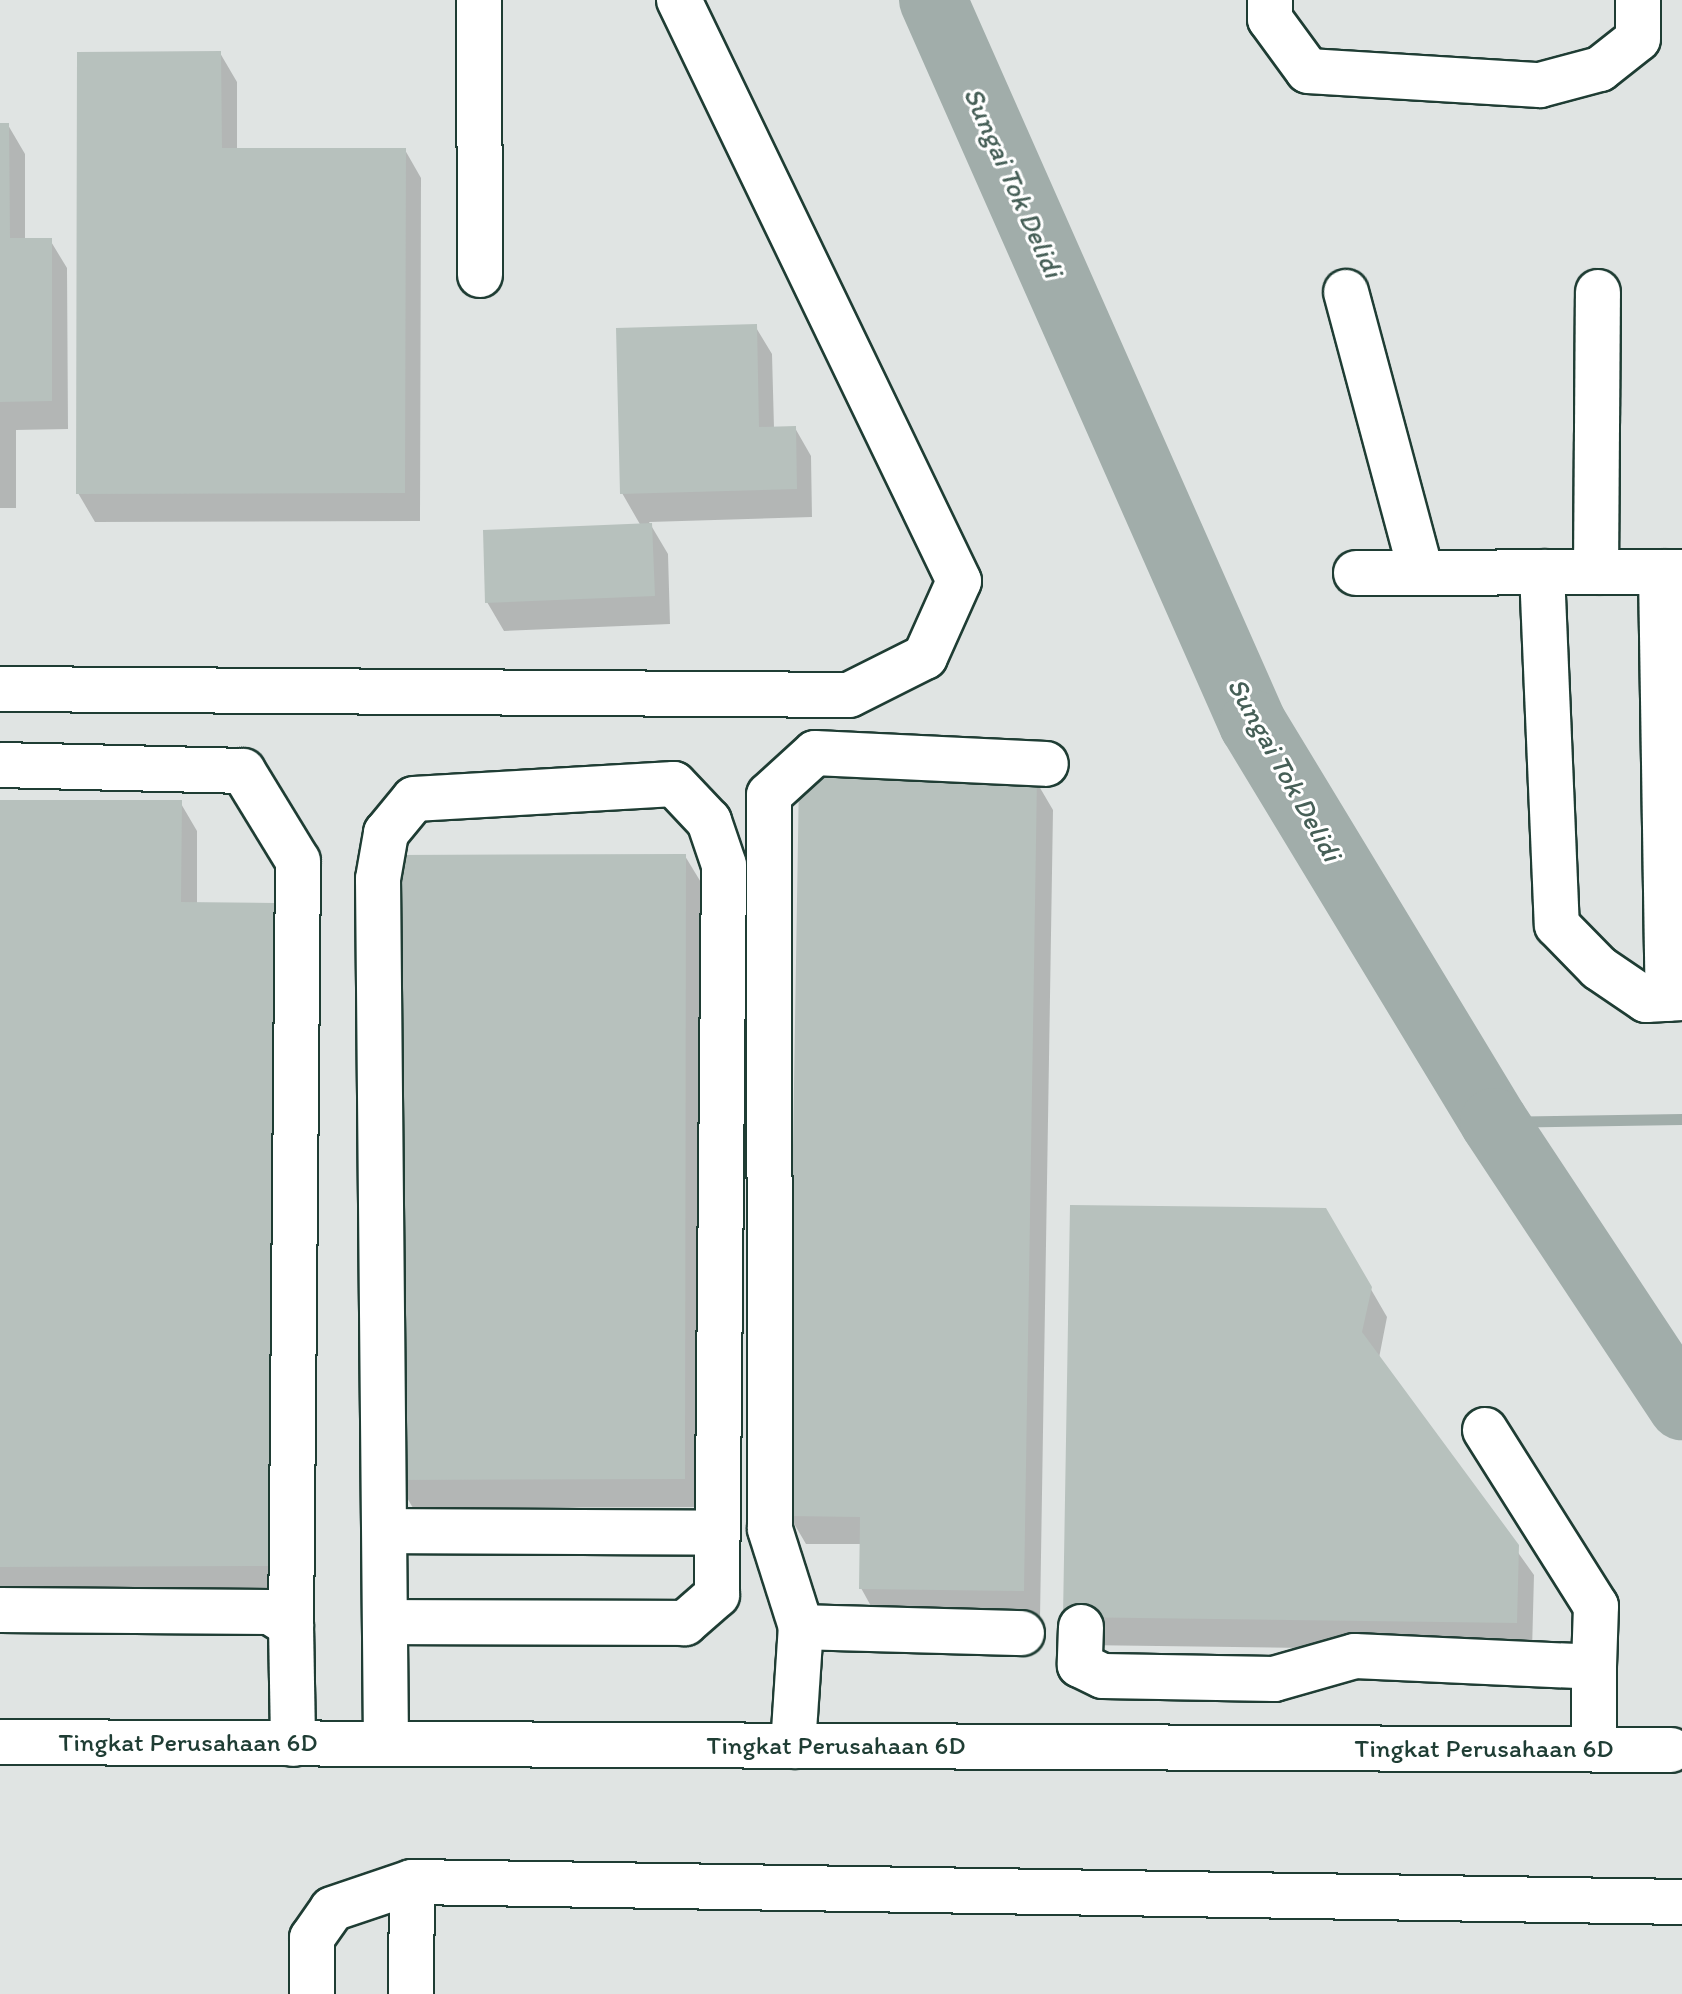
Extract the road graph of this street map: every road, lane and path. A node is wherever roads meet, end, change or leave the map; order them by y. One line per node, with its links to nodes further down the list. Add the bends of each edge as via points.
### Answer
1 (479, 0): 5 (street)
2 (679, 0): 13 (street, via 959,581 925,657 849,695)
3 (1270, 0): 4 (street, via 1270,19 1308,71 1540,85 1600,69 1638,39)
4 (1638, 0)
5 (480, 275)
6 (1346, 292): 8 (street)
7 (1598, 292): 10 (street)
8 (1421, 572): 9 (street); 12 (street)
9 (1542, 572): 10 (street); 16 (street, via 1557,925 1599,968 1646,1000)
10 (1596, 572): 11 (street)
11 (1672, 572): 16 (street)
12 (1356, 573)
13 (0, 689)
14 (1046, 764): 23 (street, via 815,753 769,795 770,1529)
15 (0, 765): 22 (street, via 243,771 298,861)
16 (1675, 998)
17 (1485, 1430): 26 (street, via 1596,1606)
18 (389, 1531): 19 (street); 19 (street, via 378,879 386,833 414,799 674,784 709,821 724,865); 21 (street)
19 (718, 1533): 21 (street, via 717,1595 685,1623)
20 (0, 1610): 22 (street, via 270,1612)
21 (387, 1622): 29 (street)
22 (291, 1625): 28 (street)
23 (801, 1627): 25 (street); 30 (street)
24 (1081, 1627): 26 (street, via 1080,1665 1103,1676 1274,1679 1355,1656)
25 (1022, 1633)
26 (1594, 1667): 31 (street)
27 (0, 1742): 28 (street, Tingkat Perusahaan 6D)
28 (293, 1744): 29 (street, Tingkat Perusahaan 6D)
29 (386, 1744): 30 (street, Tingkat Perusahaan 6D)
30 (793, 1746): 31 (street, Tingkat Perusahaan 6D)
31 (1594, 1749): 32 (street, Tingkat Perusahaan 6D)
32 (1671, 1750)
33 (412, 1882): 34 (street); 35 (street, via 332,1909 312,1938); 36 (street)
34 (1682, 1902)
35 (312, 1994)
36 (411, 1994)

